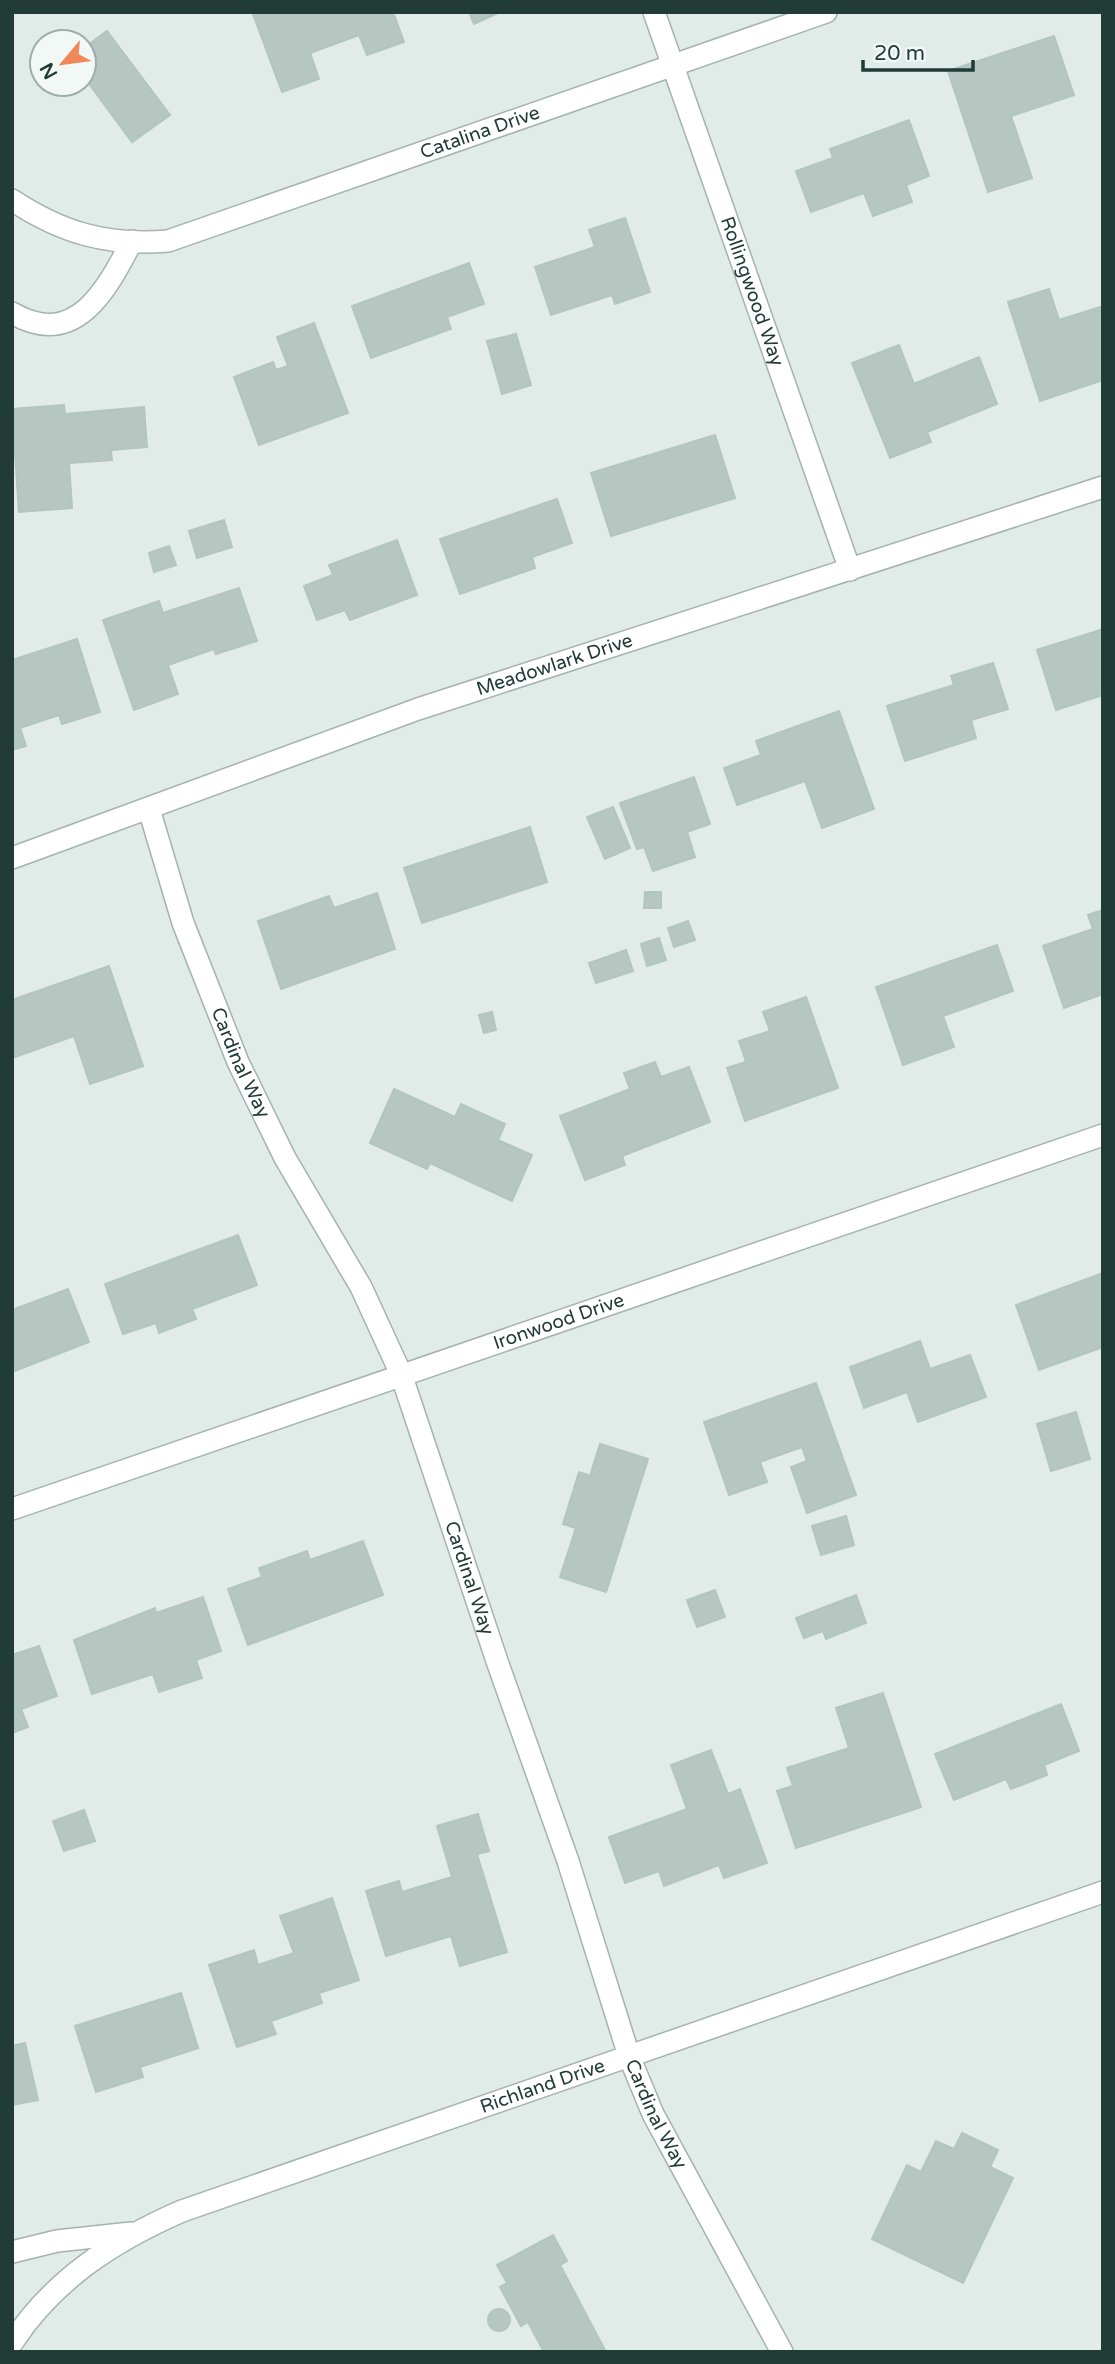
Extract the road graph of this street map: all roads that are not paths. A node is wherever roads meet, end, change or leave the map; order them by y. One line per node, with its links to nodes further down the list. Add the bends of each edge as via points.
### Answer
1 (654, 12): 3 (street, Rollingwood Way)
2 (826, 12): 3 (street, Catalina Drive)
3 (672, 67): 5 (street, Catalina Drive, via 180,238); 8 (street, Rollingwood Way)
4 (12, 200): 5 (street, Catalina Drive, via 72,233)
5 (132, 241): 6 (street, via 103,294 84,313 45,323)
6 (12, 313)
7 (1103, 487): 8 (street, Meadowlark Drive)
8 (850, 570): 9 (street, Meadowlark Drive, via 418,709)
9 (149, 809): 10 (street, Meadowlark Drive); 12 (street, Cardinal Way, via 183,923 238,1062 285,1158 367,1299)
10 (12, 858)
11 (1103, 1135): 12 (street, Ironwood Drive)
12 (401, 1374): 13 (street, Ironwood Drive); 15 (street, Cardinal Way, via 568,1861)
13 (12, 1508)
14 (1103, 1892): 15 (street, Richland Drive)
15 (629, 2056): 16 (street, Richland Drive, via 182,2211); 19 (street, Cardinal Way, via 653,2114)
16 (136, 2232): 17 (street, via 57,2241); 18 (street, Richland Drive, via 48,2296)
17 (12, 2252)
18 (14, 2340)
19 (782, 2352)

